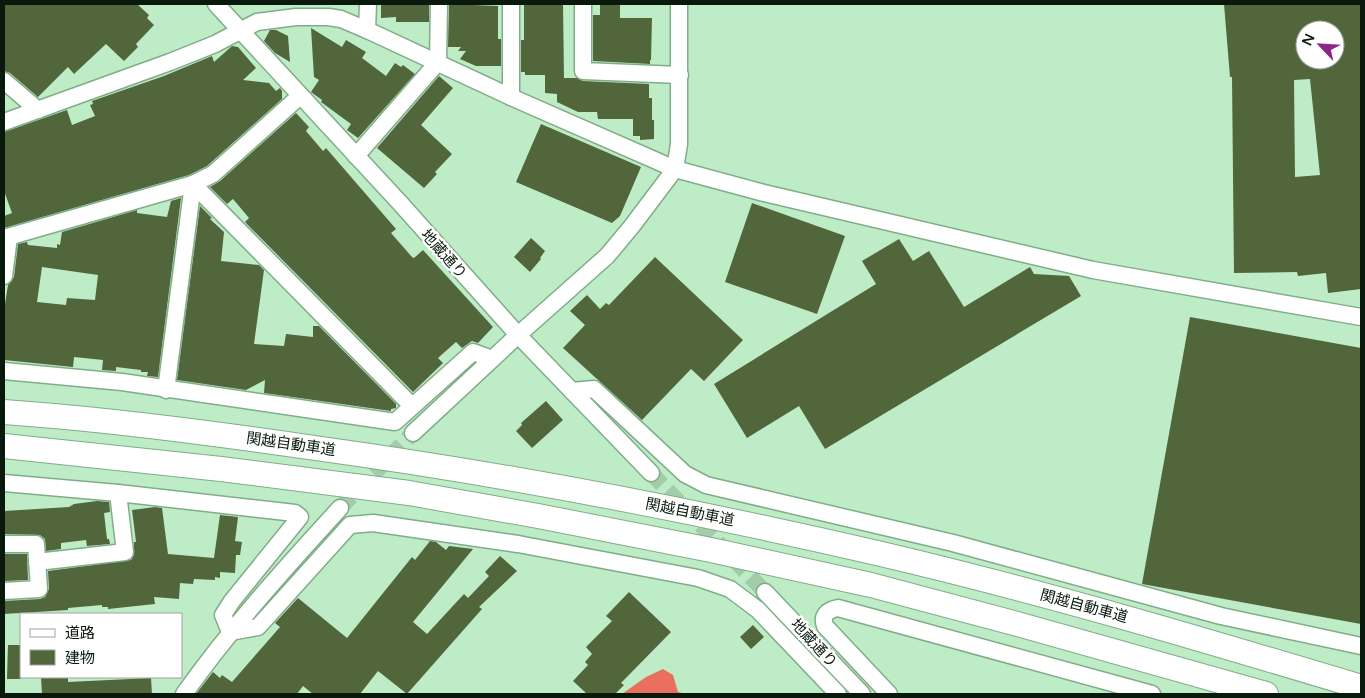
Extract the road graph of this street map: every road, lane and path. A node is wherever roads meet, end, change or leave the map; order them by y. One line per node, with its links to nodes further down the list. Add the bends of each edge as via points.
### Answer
1 (368, 4): 7 (street)
2 (439, 4): 9 (street)
3 (511, 4): 13 (street)
4 (584, 4): 10 (street, via 582,71)
5 (679, 4): 10 (street)
6 (222, 7): 8 (street, 地蔵通り)
7 (367, 30): 8 (street, via 342,19 317,16 257,22); 9 (street)
8 (240, 31): 12 (street, 地蔵通り); 14 (street, via 170,62)
9 (438, 62): 13 (street); 16 (street)
10 (680, 75): 17 (street, via 680,144)
11 (4, 81): 14 (street)
12 (300, 96): 16 (street, 地蔵通り); 18 (street, via 213,174)
13 (511, 97): 17 (street)
14 (38, 110): 15 (street)
15 (4, 122)
16 (356, 156): 22 (street, 地蔵通り)
17 (675, 169): 21 (street, via 783,198 1093,270); 22 (street, via 607,256)
18 (193, 184): 19 (street); 25 (street); 27 (street)
19 (6, 238): 20 (street)
20 (4, 276)
21 (1361, 317)
22 (518, 335): 23 (street); 26 (street, 地蔵通り)
23 (492, 359): 27 (street, via 473,352); 29 (street)
24 (4, 371): 25 (street, via 122,382)
25 (166, 390): 27 (street, via 254,400 387,422 395,422)
26 (572, 391): 31 (street, 地蔵通り); 41 (street, via 594,389 685,474 706,485 953,543 1221,616)
27 (412, 406)
28 (4, 412): 40 (highway, 関越自動車道, via 228,435 528,480 880,554)
29 (413, 433)
30 (4, 446): 49 (highway, via 409,493 615,531 871,585)
31 (651, 473)
32 (4, 483): 33 (street)
33 (118, 493): 36 (street, via 125,552); 39 (street, via 295,513 300,517 232,600 223,615)
34 (340, 508): 39 (street)
35 (4, 544): 36 (street, via 36,544)
36 (37, 562): 37 (street, via 39,589)
37 (4, 591)
38 (765, 592): 46 (street, 地蔵通り)
39 (230, 632): 44 (street); 45 (street, via 258,628 350,525 373,523 518,544 706,580 730,590 758,610)
40 (1181, 634): 42 (highway); 43 (highway, 関越自動車道)
41 (1361, 646)
42 (1361, 672)
43 (1361, 687)
44 (184, 694)
45 (838, 694)
46 (862, 694)
47 (890, 694): 48 (street, via 825,626 824,615 829,610 838,608)
48 (1152, 694)
49 (1266, 694)

